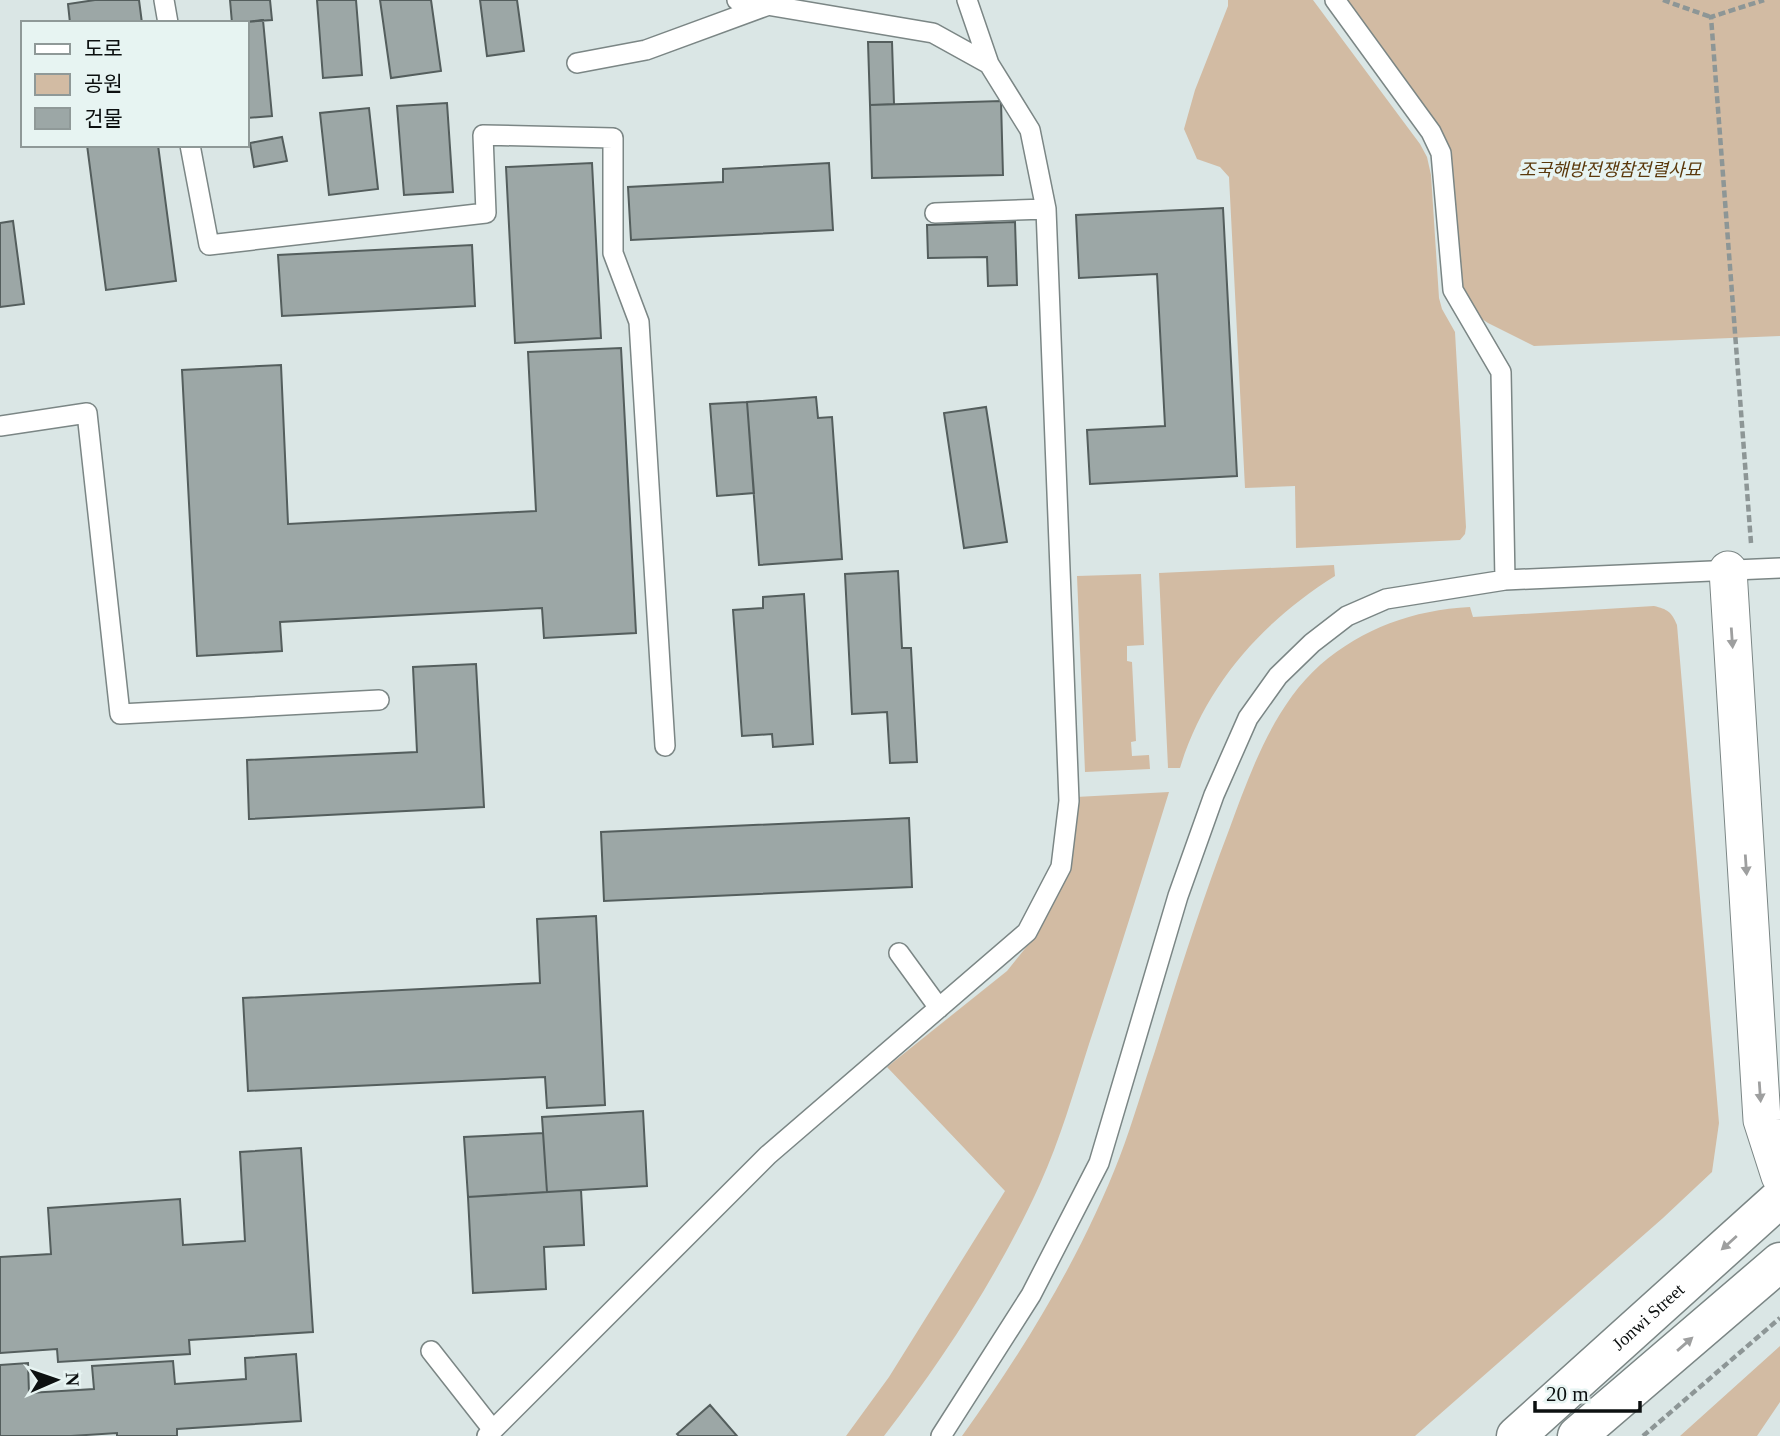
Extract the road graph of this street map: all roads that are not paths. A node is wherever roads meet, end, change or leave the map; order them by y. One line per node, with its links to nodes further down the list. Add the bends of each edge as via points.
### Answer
1 (164, 0): 6 (lane)
2 (737, 0): 5 (lane)
3 (967, 0): 8 (lane)
4 (1335, 0): 15 (lane, via 1431,132 1441,153 1453,290 1501,372)
5 (767, 6): 7 (lane, via 646,50); 8 (lane, via 933,33)
6 (168, 21)
7 (577, 63)
8 (989, 64): 10 (lane, via 1030,130)
9 (190, 147): 17 (lane, via 209,245 486,213 484,135 613,138 613,253 639,322)
10 (1046, 209): 11 (lane); 19 (lane, via 1069,801 1061,867 1027,932)
11 (935, 213)
12 (0, 426): 16 (lane, via 87,413 120,714)
13 (1780, 568): 14 (lane)
14 (1740, 570): 15 (lane); 20 (street, one-way to 20, via 1762,1120)
15 (1505, 580): 25 (lane, via 1386,599 1347,616 1278,676 1248,718 1178,896 1099,1163 1031,1295)
16 (379, 700)
17 (665, 746)
18 (899, 953): 19 (lane)
19 (939, 1008): 24 (lane, via 768,1155)
20 (1780, 1176)
21 (1780, 1198): 26 (main road, Jonwi Street, one-way to 26)
22 (1780, 1262): 27 (main road, one-way to 22)
23 (431, 1351): 24 (lane)
24 (490, 1433)
25 (941, 1436)
26 (1516, 1436)
27 (1577, 1436)

